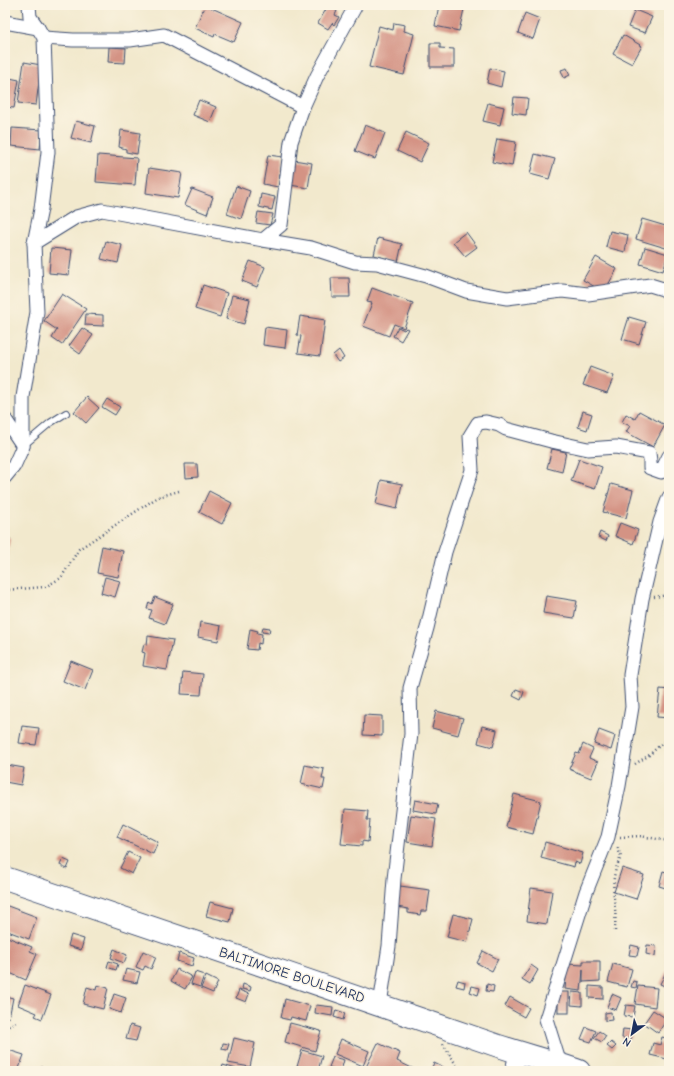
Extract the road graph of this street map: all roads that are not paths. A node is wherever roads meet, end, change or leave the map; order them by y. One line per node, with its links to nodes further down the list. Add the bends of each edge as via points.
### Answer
1 (29, 5): 4 (street, via 30,17)
2 (356, 5): 5 (street)
3 (5, 22): 4 (street)
4 (41, 33): 5 (street, via 72,40 130,40 164,35); 7 (street, via 48,152)
5 (303, 107): 6 (street, via 291,142 281,225)
6 (262, 240): 7 (street, via 102,210 76,217); 8 (street, via 311,248 355,262 377,263 426,276 466,291 507,298 562,291 588,294 650,285)
7 (34, 243): 11 (street, via 37,312 23,397)
8 (669, 293)
9 (66, 413): 11 (lane)
10 (5, 419): 11 (street)
11 (23, 446): 14 (street, via 14,466)
12 (669, 456): 13 (street)
13 (665, 476): 17 (street, via 650,468 649,453 616,447 588,449 486,422 478,424 470,436 472,470 445,552 410,688 411,734 389,946)
14 (5, 477)
15 (669, 497): 18 (street, via 660,522 642,599 630,675 632,707 608,837 586,892 546,1019)
16 (5, 878): 17 (highway, BALTIMORE BOULEVARD)
17 (380, 1004): 19 (highway, BALTIMORE BOULEVARD)
18 (560, 1064): 19 (highway, BALTIMORE BOULEVARD); 20 (highway, BALTIMORE BOULEVARD)
19 (515, 1065)
20 (580, 1071)

